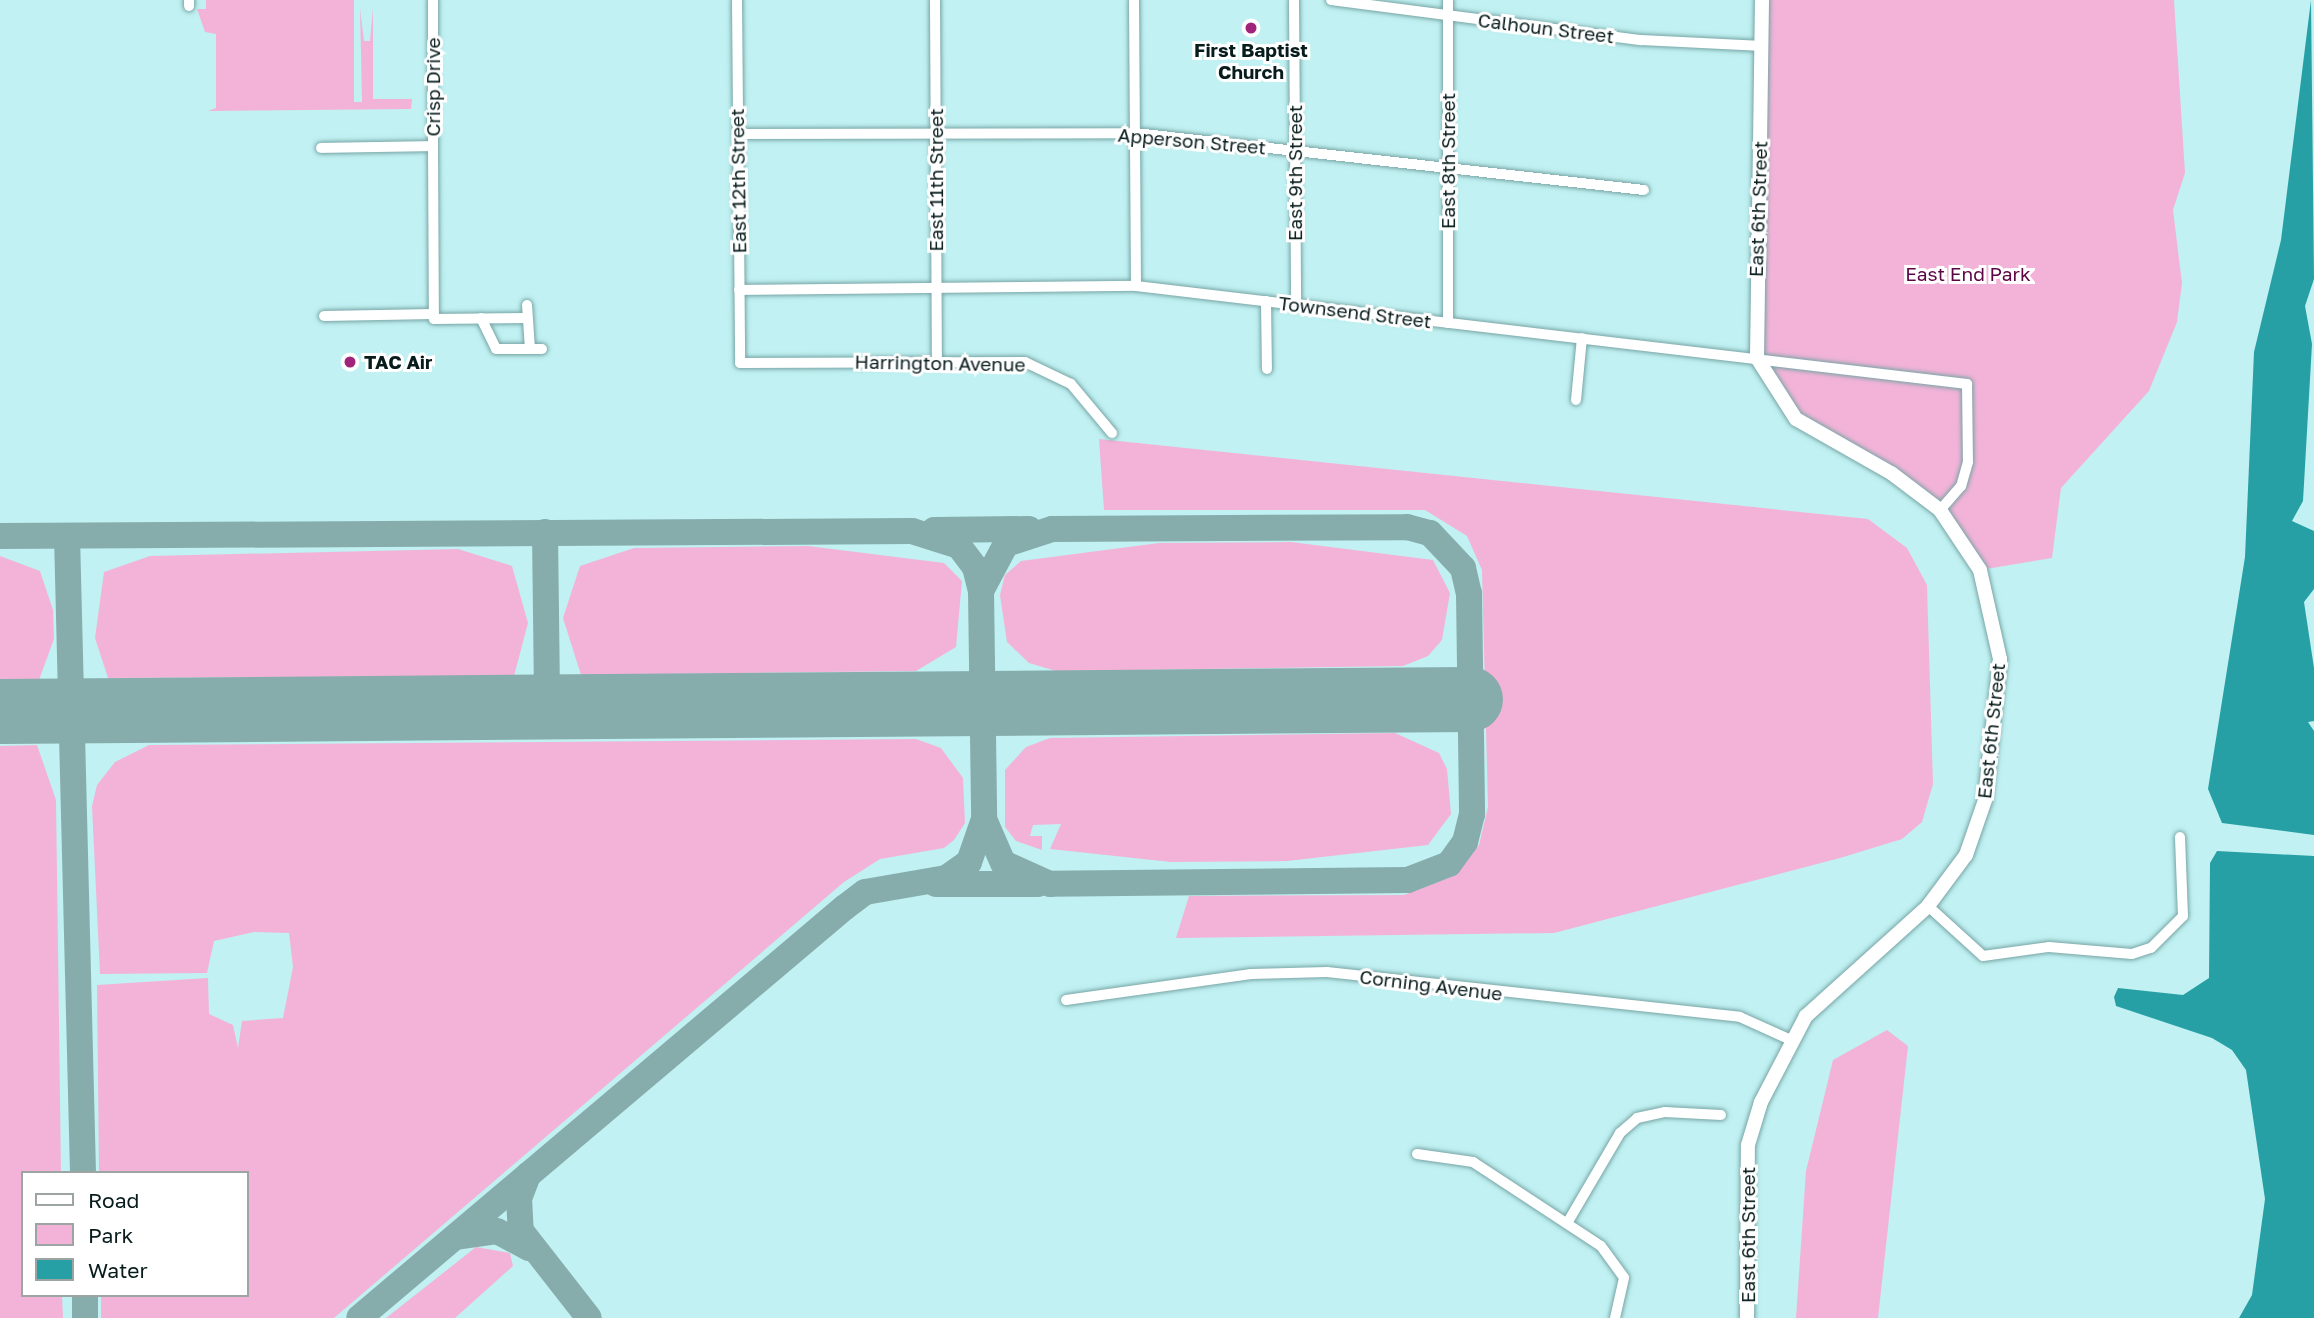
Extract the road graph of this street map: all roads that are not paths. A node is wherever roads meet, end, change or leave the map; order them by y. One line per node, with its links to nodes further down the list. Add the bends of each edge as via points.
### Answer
1 (433, 0): 14 (street, Crisp Drive)
2 (737, 0): 12 (street, East 12th Street)
3 (934, 0): 13 (street, East 11th Street)
4 (1134, 0): 11 (street)
5 (1294, 0): 16 (street, East 9th Street)
6 (1331, 0): 9 (street, Calhoun Street)
7 (1448, 0): 9 (street, East 8th Street)
8 (1762, 0): 10 (main road, East 6th Street)
9 (1448, 16): 10 (street, Calhoun Street, via 1641,40); 17 (street, East 8th Street)
10 (1763, 46): 33 (main road, East 6th Street)
11 (1135, 133): 13 (street, Apperson Street); 16 (street, Apperson Street); 19 (street)
12 (738, 134): 13 (street, Apperson Street); 21 (street, East 12th Street)
13 (935, 134): 20 (street, East 11th Street)
14 (433, 146): 15 (street, Crisp Drive); 25 (street)
15 (320, 148)
16 (1295, 151): 17 (street, Apperson Street); 23 (street, East 9th Street)
17 (1448, 169): 18 (street, Apperson Street); 29 (street, East 8th Street)
18 (1644, 190)
19 (1136, 286): 20 (street, Townsend Street); 22 (street, Townsend Street)
20 (936, 288): 21 (street, Townsend Street); 34 (street, East 11th Street)
21 (739, 290): 35 (street, East 12th Street)
22 (1266, 301): 23 (street, Townsend Street); 36 (street)
23 (1296, 304): 29 (street, Townsend Street)
24 (527, 305): 28 (street)
25 (434, 314): 26 (street); 27 (street)
26 (324, 316)
27 (486, 318): 28 (street); 31 (street, via 496,349)
28 (526, 318): 31 (street)
29 (1448, 323): 30 (street, Townsend Street)
30 (1582, 338): 33 (street, Townsend Street); 37 (street)
31 (530, 349): 32 (street)
32 (542, 349)
33 (1756, 358): 39 (main road, East 6th Street, via 1796,419 1891,473); 39 (street, Townsend Street, via 1967,384 1968,462 1961,486)
34 (937, 360): 35 (street, Harrington Avenue); 38 (street, Harrington Avenue, via 1026,362 1048,369 1082,393)
35 (740, 363)
36 (1267, 369)
37 (1576, 400)
38 (1112, 433)
39 (1940, 510): 41 (main road, East 6th Street, via 1980,570 2000,659 1980,818 1959,866)
40 (2180, 837): 41 (street, via 2183,916 2151,948 2132,954 2049,947 1983,956)
41 (1928, 906): 43 (main road, East 6th Street, via 1826,993)
42 (1066, 1000): 43 (street, Corning Avenue, via 1251,974 1327,972 1740,1017)
43 (1791, 1040): 48 (main road, East 6th Street, via 1760,1101 1748,1145)
44 (1721, 1115): 46 (street, via 1637,1118 1619,1133)
45 (1417, 1154): 46 (street, via 1472,1162)
46 (1569, 1220): 47 (street, via 1620,1268 1625,1290)
47 (1615, 1318)
48 (1747, 1318)

